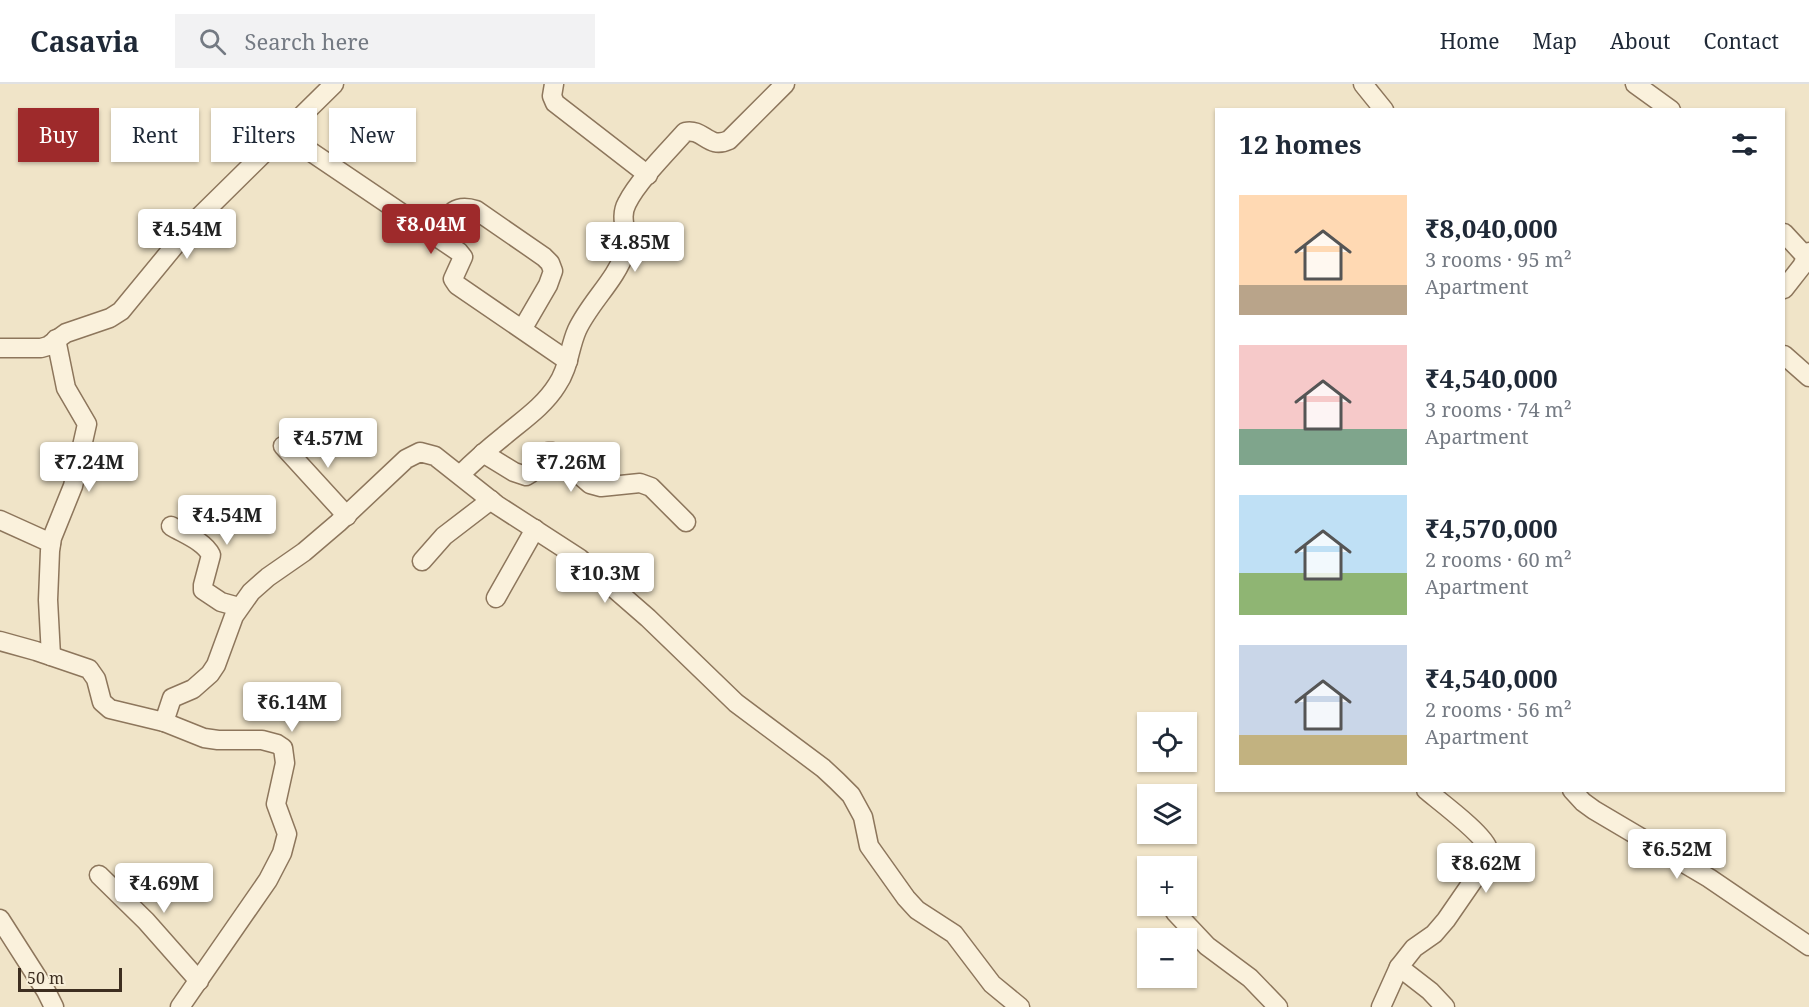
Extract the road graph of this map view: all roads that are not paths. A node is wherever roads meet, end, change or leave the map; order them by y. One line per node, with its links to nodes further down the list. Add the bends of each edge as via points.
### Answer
1 (334, 84): 6 (street)
2 (554, 84): 11 (street, via 555,103)
3 (785, 84): 11 (street, via 729,140 711,142 696,132 685,132)
4 (1363, 84): 7 (street)
5 (1635, 84): 8 (street)
6 (309, 108)
7 (1382, 108)
8 (1668, 108)
9 (317, 156): 13 (street)
10 (254, 162): 17 (street, via 195,221 121,311)
11 (648, 176): 20 (street, via 626,203 623,220 627,241 620,264 579,327)
12 (1785, 234): 14 (street)
13 (436, 237): 16 (street, via 463,257 453,279 457,285); 16 (street, via 451,212 467,207 550,263 553,272 548,285)
14 (1808, 257): 15 (street)
15 (1785, 288)
16 (523, 328): 20 (street)
17 (56, 339): 18 (street, via 41,348); 31 (street, via 62,378 87,424 73,486)
18 (0, 348)
19 (1785, 356): 21 (street)
20 (568, 361): 23 (street, via 547,399)
21 (1809, 377)
22 (283, 446): 26 (street)
23 (483, 453): 24 (street); 28 (street, via 526,476 548,452 553,453 590,484 601,487 640,483 651,487)
24 (460, 475): 25 (street); 26 (street, via 435,456 412,454)
25 (491, 500): 30 (street); 32 (street, via 444,536)
26 (347, 516): 34 (street, via 267,577)
27 (0, 520): 31 (street)
28 (686, 522)
29 (171, 526): 34 (street, via 199,542 212,555 203,590 221,602)
30 (535, 529): 33 (street); 48 (street, via 579,558 736,703 837,781 851,795 863,817 869,846 906,898 954,934 992,984)
31 (51, 543): 36 (street)
32 (422, 561)
33 (496, 598)
34 (239, 607): 37 (street, via 216,665 193,689 172,698)
35 (0, 641): 36 (street)
36 (51, 656): 37 (street, via 89,669 105,706)
37 (164, 722): 45 (street, via 204,738 270,741 283,748 285,755 276,804 286,834 282,853)
38 (1428, 792): 44 (street, via 1482,838 1488,854 1446,920)
39 (1574, 792): 43 (street, via 1594,810 1709,878)
40 (99, 875): 45 (street)
41 (1180, 916): 49 (street, via 1207,946 1250,978)
42 (0, 919): 46 (street)
43 (1809, 946)
44 (1399, 967): 50 (street); 51 (street)
45 (199, 981): 47 (street)
46 (54, 1007)
47 (180, 1007)
48 (1020, 1007)
49 (1278, 1007)
50 (1381, 1007)
51 (1445, 1007)

